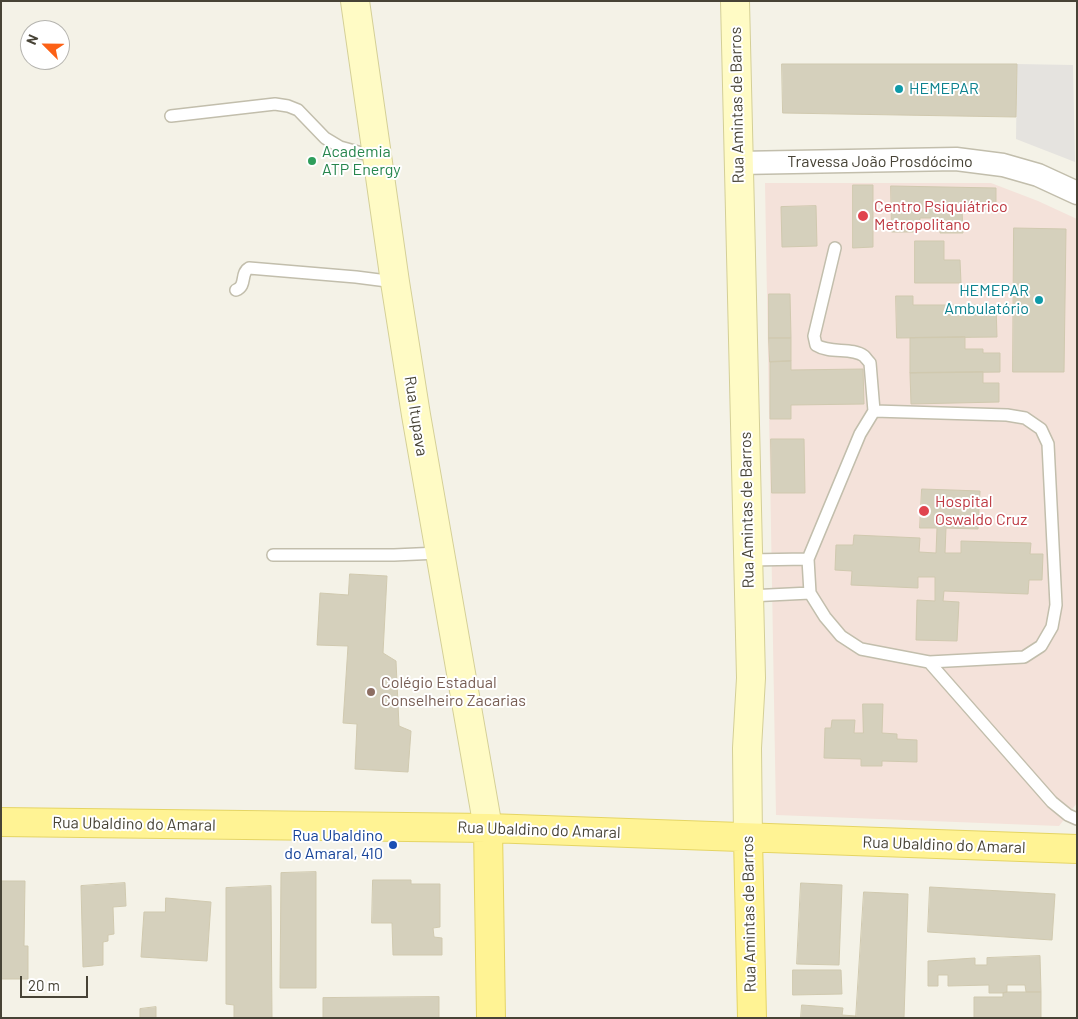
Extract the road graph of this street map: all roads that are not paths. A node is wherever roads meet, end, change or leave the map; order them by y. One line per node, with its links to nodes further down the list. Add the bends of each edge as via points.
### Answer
1 (355, 1): 4 (main road, Rua Itupava)
2 (735, 1): 5 (main road, Rua Amintas de Barros)
3 (171, 116): 4 (lane, via 275,104 288,106 298,110 325,138 340,147)
4 (376, 157): 8 (main road, Rua Itupava)
5 (739, 163): 6 (street, Travessa João Prosdócimo, via 956,159 1002,165 1038,175); 14 (main road, Rua Amintas de Barros)
6 (1077, 193)
7 (835, 248): 10 (lane, via 814,336 816,345 822,349 865,356 870,363)
8 (394, 282): 9 (lane, via 249,268 244,273 243,285); 11 (main road, Rua Itupava)
9 (236, 290)
10 (874, 410): 13 (lane, via 860,434); 17 (lane, via 1025,418 1041,429 1048,444 1056,605 1052,627 1041,646 1024,657)
11 (439, 553): 12 (lane); 20 (main road, Rua Itupava)
12 (273, 555)
13 (808, 559): 14 (lane); 15 (lane)
14 (748, 560): 16 (main road, Rua Amintas de Barros)
15 (810, 593): 16 (lane); 17 (lane, via 841,636 861,649)
16 (749, 596): 21 (main road, Rua Amintas de Barros)
17 (929, 662): 18 (lane, via 1052,802)
18 (1077, 818)
19 (1, 822): 20 (main road, Rua Ubaldino do Amaral)
20 (488, 828): 21 (main road, Rua Ubaldino do Amaral); 23 (main road)
21 (748, 838): 22 (main road, Rua Ubaldino do Amaral); 24 (main road, Rua Amintas de Barros)
22 (1077, 849)
23 (491, 1018)
24 (752, 1018)

